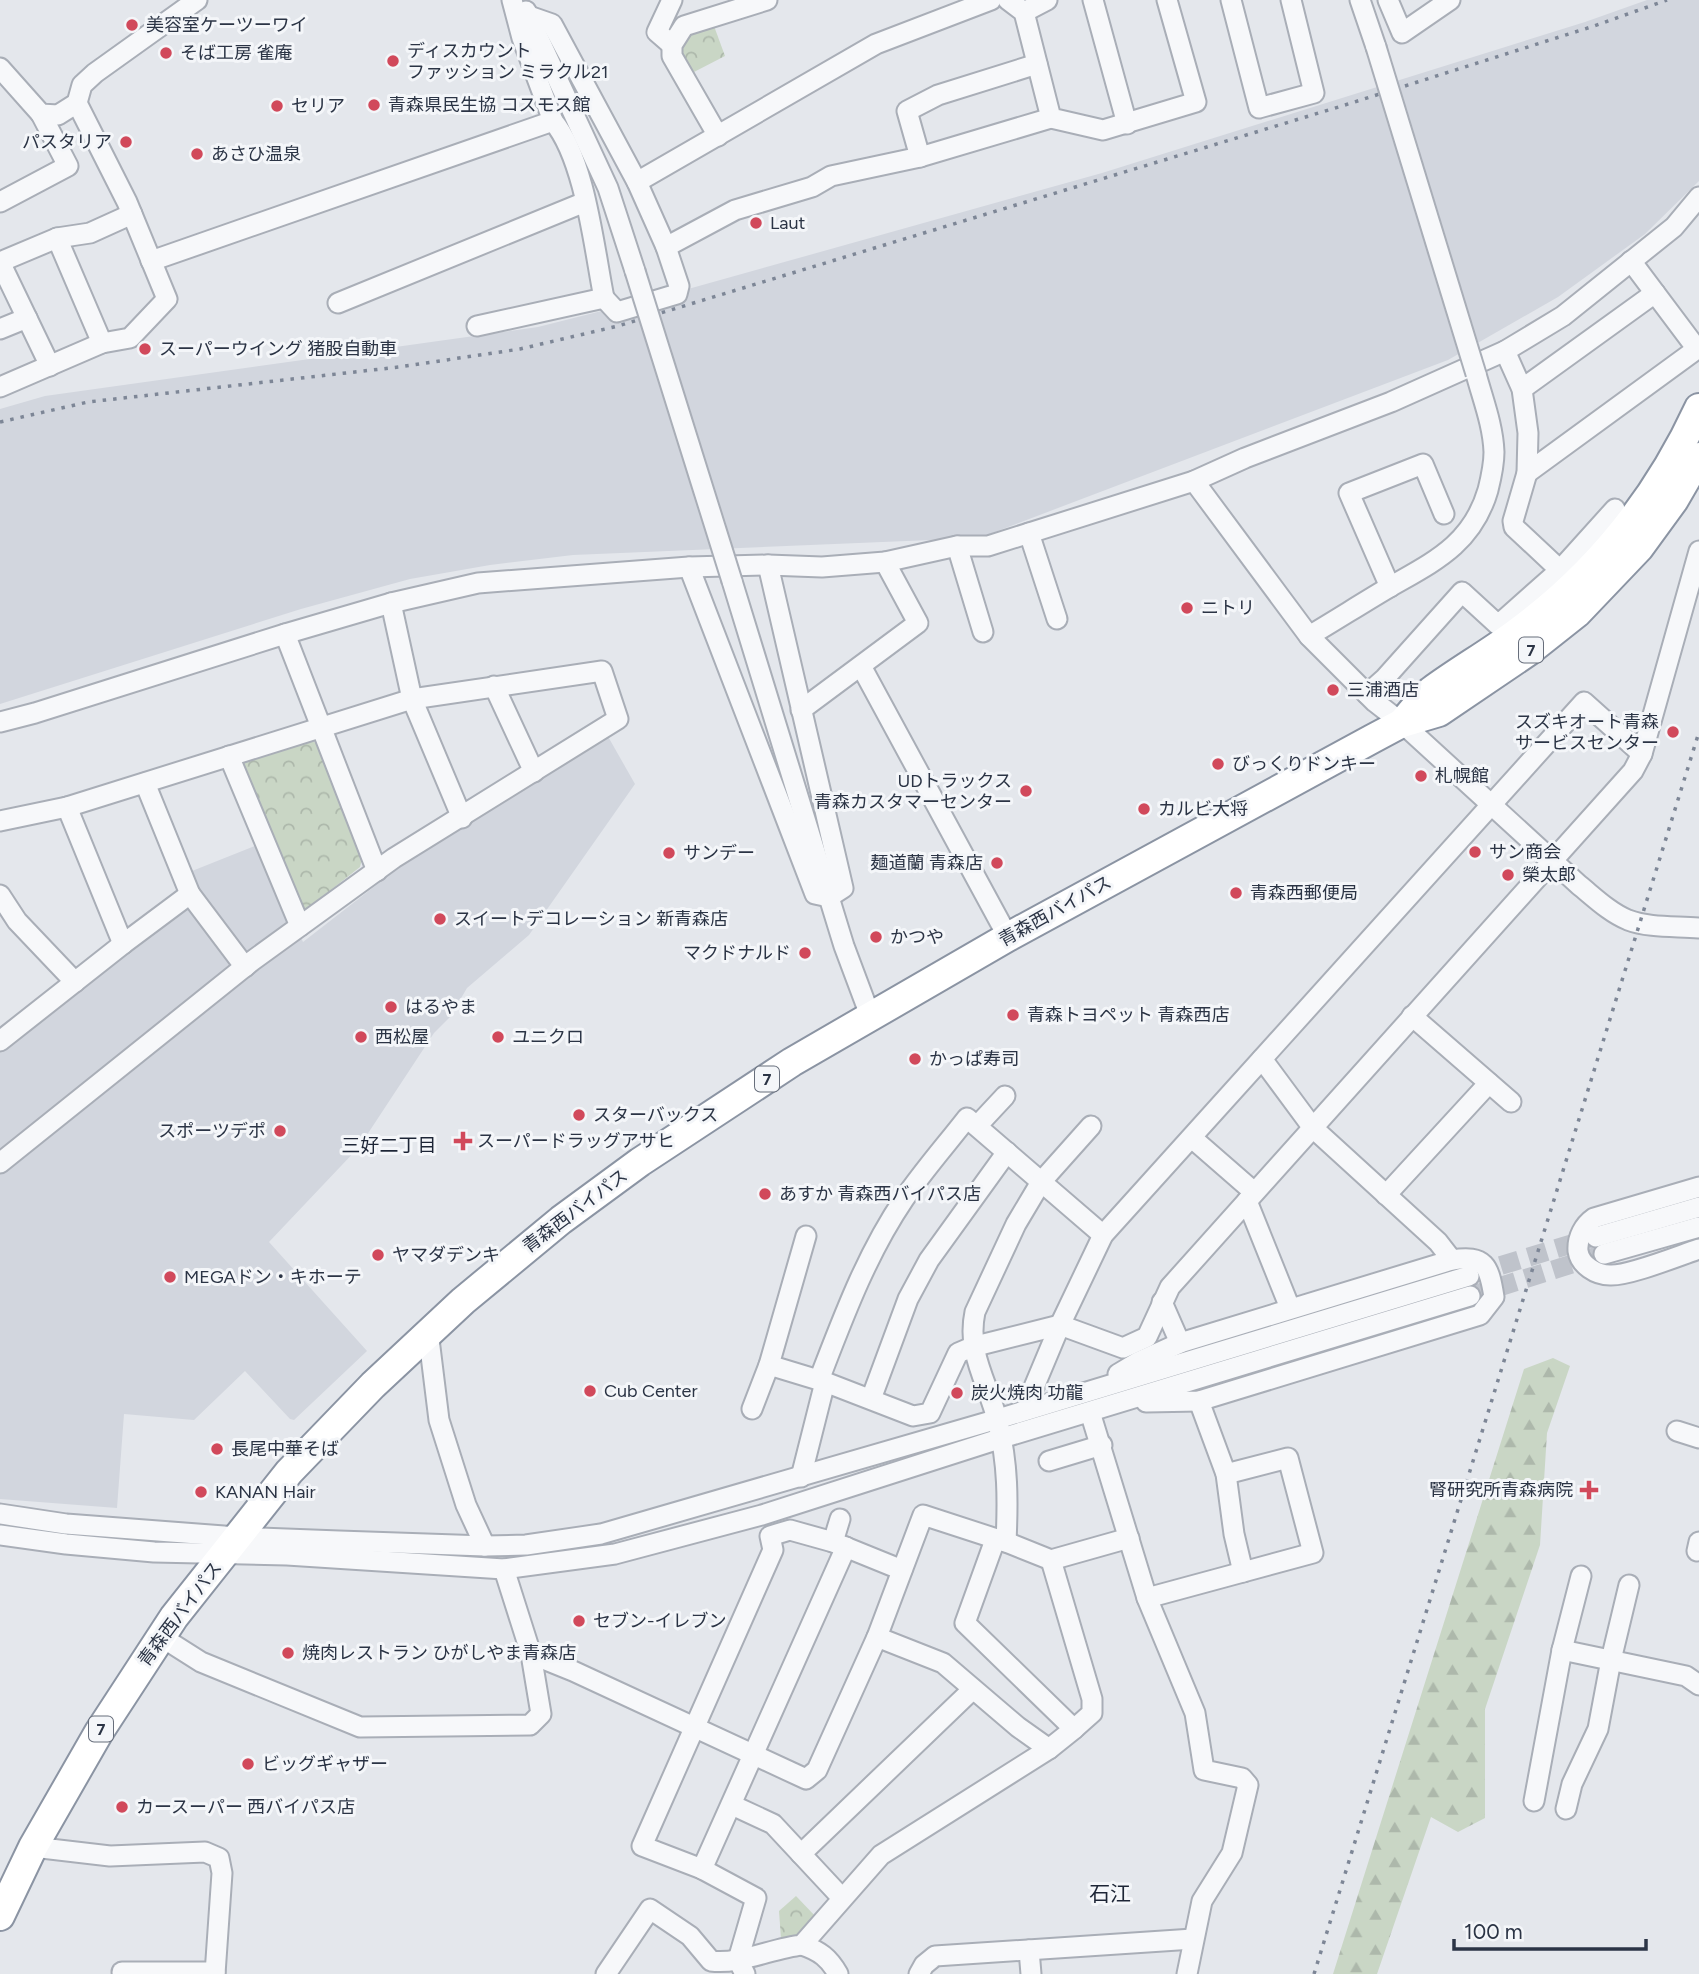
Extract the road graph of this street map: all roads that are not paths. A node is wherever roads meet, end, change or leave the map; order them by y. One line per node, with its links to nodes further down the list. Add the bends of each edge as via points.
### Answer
1 (197, 0): 20 (street, via 95,73 82,85)
2 (512, 0): 23 (street)
3 (672, 0): 17 (street, via 657,32)
4 (767, 0): 17 (street, via 684,26)
5 (991, 0): 25 (street, via 876,44)
6 (1008, 0): 16 (street)
7 (1047, 0): 16 (street)
8 (1093, 0): 24 (street)
9 (1167, 0): 24 (street, via 1196,102)
10 (1231, 0): 11 (street, via 1259,108 1314,93)
11 (1290, 0)
12 (1360, 0): 61 (street, bridge, via 1476,374 1491,425 1494,455 1485,499 1469,531 1425,568)
13 (1388, 0): 14 (street, via 1402,33)
14 (1450, 0)
15 (525, 8): 27 (street, via 552,24); 87 (street, bridge, via 608,188)
16 (1024, 12): 18 (street)
17 (672, 45): 25 (street, via 672,57)
18 (1037, 64): 22 (street); 26 (street, via 938,94 907,111)
19 (4, 82): 21 (street)
20 (76, 103): 21 (street, via 58,115); 31 (street)
21 (41, 114): 29 (street, via 68,166)
22 (1051, 118): 24 (street, via 1102,130); 26 (street)
23 (553, 121): 30 (street, via 571,153); 34 (street)
24 (1127, 124)
25 (718, 135): 27 (street)
26 (920, 157): 33 (street, via 831,176 812,187 735,210)
27 (637, 182): 33 (street)
28 (1699, 197): 35 (street, via 1674,226)
29 (0, 202)
30 (585, 202): 38 (street); 39 (street)
31 (132, 214): 32 (street, via 90,233); 34 (street)
32 (57, 238): 36 (street); 43 (street)
33 (666, 247): 38 (street, via 679,286 677,294 617,312)
34 (151, 261): 43 (street, via 167,299 130,338)
35 (1631, 261): 37 (street); 44 (street, via 1563,316)
36 (0, 262): 40 (street)
37 (1655, 293): 47 (street); 50 (street, via 1697,349)
38 (604, 298): 41 (street)
39 (338, 303)
40 (27, 318): 42 (street); 45 (street)
41 (477, 326)
42 (0, 329)
43 (102, 343): 45 (street)
44 (1505, 352): 47 (street); 51 (street)
45 (50, 366): 46 (street)
46 (0, 387)
47 (1522, 389): 50 (street)
48 (1699, 408): 53 (highway, 青森西バイパス / 7, via 1657,488)
49 (1699, 457): 53 (highway, 青森西バイパス / 7, via 1674,500)
50 (1527, 473): 60 (street, via 1514,527)
51 (1194, 481): 54 (street); 66 (street)
52 (1444, 514): 61 (street, via 1423,464 1349,493)
53 (1626, 530): 60 (street); 73 (highway, 青森西バイパス / 7, via 1577,613 1440,712)
54 (1029, 533): 55 (street, via 988,545); 63 (street)
55 (957, 546): 57 (street); 64 (street)
56 (1699, 551): 75 (street)
57 (885, 562): 58 (street); 67 (street, via 918,622)
58 (768, 565): 59 (street); 71 (street)
59 (689, 567): 62 (street, via 478,583); 87 (street, via 814,894)
60 (1560, 570): 69 (street, via 1498,625 1462,592)
61 (1390, 587): 66 (street)
62 (391, 603): 65 (street); 70 (street)
63 (1057, 619)
64 (983, 632)
65 (285, 634): 72 (street); 74 (street)
66 (1310, 636): 69 (street)
67 (861, 666): 71 (street); 90 (street)
68 (494, 686): 70 (street); 77 (street); 77 (street, via 602,671 618,719)
69 (1367, 694): 73 (street)
70 (412, 699): 74 (street); 81 (street)
71 (801, 710): 87 (street, via 843,888)
72 (0, 722)
73 (1402, 723): 79 (street); 90 (highway, 青森西バイパス / 7)
74 (321, 727): 76 (street); 84 (street)
75 (1642, 754): 79 (street, via 1584,702); 83 (street, via 1633,771)
76 (229, 756): 78 (street); 88 (street)
77 (534, 772): 81 (street)
78 (145, 783): 80 (street); 85 (street)
79 (1489, 805): 83 (street); 97 (street)
80 (67, 807): 82 (street); 91 (street)
81 (462, 818): 84 (street)
82 (0, 821)
83 (1552, 860): 89 (street, via 1627,919); 94 (street)
84 (377, 871): 88 (street)
85 (190, 894): 91 (street); 92 (street)
86 (0, 895): 93 (street, via 17,921)
87 (829, 897): 95 (street)
88 (300, 926): 92 (street)
89 (1699, 928)
90 (1009, 937): 95 (highway, 青森西バイパス / 7)
91 (122, 944): 93 (street)
92 (245, 967): 106 (street)
93 (75, 982): 96 (street)
94 (1412, 1016): 98 (street); 103 (street)
95 (871, 1018): 120 (highway, 青森西バイパス / 7, via 792,1062 640,1162 561,1220)
96 (1, 1040)
97 (1262, 1059): 103 (street); 104 (street)
98 (1489, 1083): 100 (street); 109 (street)
99 (1005, 1096): 101 (street)
100 (1511, 1102)
101 (977, 1126): 105 (street); 124 (street, via 967,1118 905,1199 864,1270)
102 (1091, 1126): 107 (street)
103 (1312, 1128): 109 (street); 110 (street)
104 (1192, 1138): 110 (street); 113 (street)
105 (1007, 1152): 107 (street); 127 (street, via 918,1279 895,1328)
106 (0, 1163)
107 (1041, 1182): 113 (street); 122 (street, via 975,1312)
108 (1699, 1186): 115 (street, via 1594,1218 1583,1229 1578,1254 1590,1269 1612,1276)
109 (1386, 1195): 116 (street, via 1438,1242)
110 (1250, 1196): 117 (street); 118 (street)
111 (1699, 1207): 112 (street, via 1600,1245)
112 (1699, 1227)
113 (1103, 1235): 119 (street)
114 (806, 1236): 123 (street)
115 (1699, 1249)
116 (1451, 1260): 118 (street); 128 (street, via 1471,1258 1485,1266 1494,1297 1480,1315)
117 (1162, 1302): 119 (street, via 1147,1337 1123,1348); 121 (street)
118 (1290, 1308): 121 (street)
119 (1059, 1325): 122 (street); 125 (street)
120 (428, 1331): 147 (highway, 青森西バイパス / 7, via 289,1472); 148 (street, via 439,1420 466,1506)
121 (1180, 1343): 126 (street)
122 (972, 1347): 127 (street, via 958,1353 930,1413 913,1416); 132 (street)
123 (768, 1365): 124 (street); 130 (street)
124 (822, 1381): 127 (street); 138 (street)
125 (1034, 1387)
126 (1093, 1389): 129 (street, via 1469,1286); 132 (street)
127 (871, 1399)
128 (1199, 1401): 129 (street); 137 (street)
129 (1121, 1402): 131 (street)
130 (752, 1409)
131 (1090, 1412): 132 (street); 135 (street)
132 (1000, 1429): 138 (street); 140 (street); 145 (street, via 1009,1484)
133 (1677, 1431): 134 (street)
134 (1699, 1438)
135 (1102, 1445): 136 (street); 144 (street)
136 (1049, 1461)
137 (1226, 1474): 152 (street); 152 (street, via 1288,1458 1313,1553)
138 (801, 1477): 148 (street, via 601,1534)
139 (0, 1514): 147 (street)
140 (762, 1515): 143 (street); 150 (street, via 615,1554)
141 (840, 1520): 146 (street)
142 (0, 1535): 147 (street, via 66,1545)
143 (770, 1536): 146 (street, via 790,1530); 163 (street, via 773,1550)
144 (1129, 1538): 149 (street); 155 (street)
145 (1001, 1541): 149 (street); 151 (street, via 923,1515); 164 (street, via 965,1623)
146 (840, 1544): 151 (street); 166 (street)
147 (230, 1546): 148 (street); 150 (street, via 287,1555); 156 (highway, 青森西バイパス / 7)
148 (485, 1546)
149 (1051, 1560): 164 (street, via 1092,1699 1092,1713)
150 (504, 1569): 159 (street)
151 (902, 1570): 157 (street)
152 (1243, 1572): 155 (street)
153 (1580, 1576): 158 (street)
154 (1629, 1585): 160 (street)
155 (1147, 1598): 175 (street, via 1195,1713 1204,1770 1242,1778 1248,1785 1232,1853 1202,1901)
156 (160, 1636): 159 (street, via 201,1662 359,1727 530,1725 541,1714); 170 (highway, 青森西バイパス / 7)
157 (877, 1637): 162 (street, via 943,1663); 166 (street, via 817,1770 806,1779)
158 (1562, 1650): 160 (street); 167 (street)
159 (531, 1654): 163 (street)
160 (1611, 1660): 161 (street, via 1686,1676); 169 (street, via 1598,1729 1572,1784)
161 (1699, 1685)
162 (972, 1689): 165 (street); 171 (street)
163 (695, 1727): 166 (street); 172 (street, via 642,1846)
164 (1074, 1729): 165 (street)
165 (1049, 1749): 173 (street, via 881,1856)
166 (755, 1755): 168 (street)
167 (1534, 1801)
168 (732, 1805): 171 (street, via 773,1824); 172 (street)
169 (1566, 1810)
170 (33, 1847): 174 (highway, 青森西バイパス / 7); 180 (street, via 110,1856 205,1852 219,1858 222,1873)
171 (801, 1854): 173 (street)
172 (702, 1869): 178 (street, via 756,1898)
173 (842, 1898): 176 (street)
174 (0, 1916)
175 (1193, 1939): 177 (street); 185 (street)
176 (802, 1945): 178 (street, via 778,1948); 182 (street, via 830,1960)
177 (1029, 1950): 183 (street, via 935,1956); 184 (street)
178 (741, 1967): 181 (street, via 711,1961 690,1936 650,1909)
179 (122, 1972): 180 (street)
180 (215, 1973)
181 (606, 1974)
182 (838, 1974)
183 (919, 1974)
184 (1031, 1974)
185 (1187, 1974)

